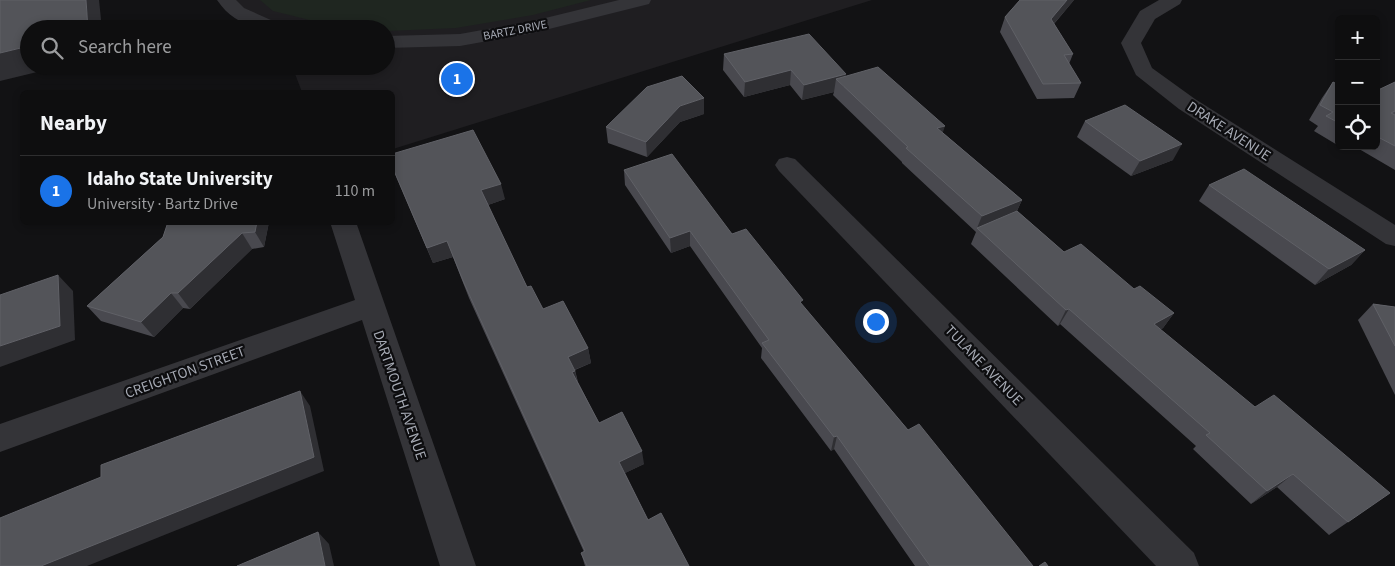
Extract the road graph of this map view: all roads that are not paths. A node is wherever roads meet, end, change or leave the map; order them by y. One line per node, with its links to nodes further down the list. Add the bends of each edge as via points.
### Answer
1 (226, 0): 4 (street, via 238,12)
2 (642, 0): 5 (street, BARTZ DRIVE, via 533,27 469,38)
3 (1173, 0): 8 (street, DRAKE AVENUE, via 1147,14 1131,43 1143,71 1187,104)
4 (255, 20)
5 (395, 42)
6 (787, 165): 12 (street, TULANE AVENUE)
7 (344, 225): 9 (street, DARTMOUTH AVENUE)
8 (1395, 237)
9 (370, 306): 10 (street, CREIGHTON STREET); 11 (street, DARTMOUTH AVENUE)
10 (0, 438)
11 (458, 566)
12 (1181, 566)

